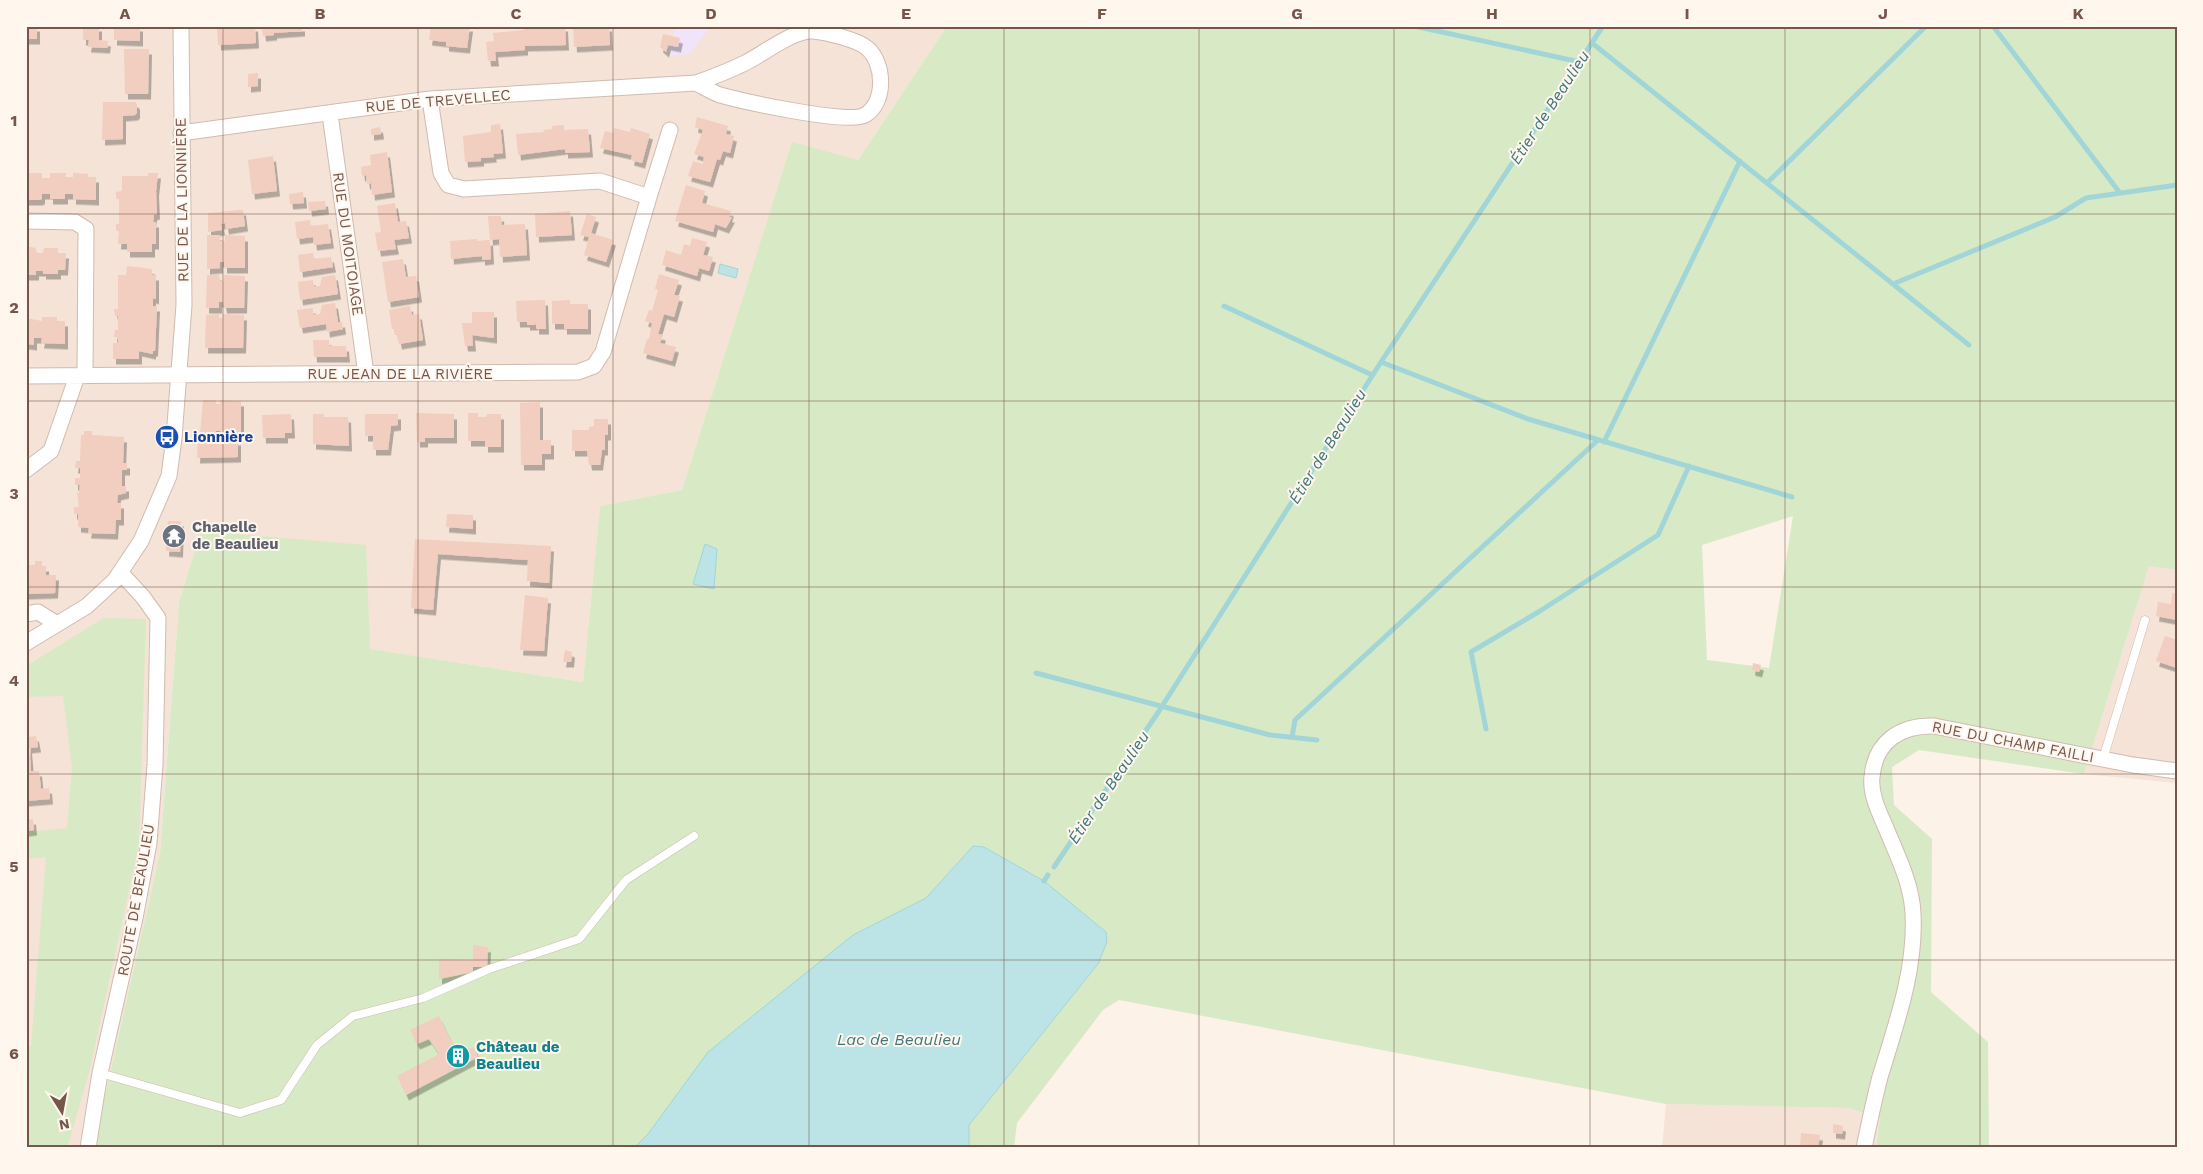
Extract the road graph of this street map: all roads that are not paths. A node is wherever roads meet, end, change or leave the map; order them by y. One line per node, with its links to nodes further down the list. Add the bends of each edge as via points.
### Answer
1 (180, 26): 6 (street, RUE DE LA LIONNIÈRE)
2 (696, 83): 2 (street, RUE DE TREVELLEC, via 719,94 829,118 853,119 865,115 876,104 881,86 876,59 867,48 850,40 812,31 786,39 747,62); 3 (street, RUE DE TREVELLEC)
3 (430, 99): 4 (street, RUE DE TREVELLEC); 7 (street, via 441,174 448,185 464,189 600,181)
4 (330, 114): 6 (street, RUE DE TREVELLEC); 10 (street, RUE DU MOITOIAGE)
5 (670, 130): 7 (street, RUE JEAN DE LA RIVIÈRE)
6 (181, 133): 9 (street, RUE DE LA LIONNIÈRE, via 184,306)
7 (649, 198): 10 (street, RUE JEAN DE LA RIVIÈRE, via 603,352 594,366 578,372)
8 (26, 221): 12 (street, via 75,222 86,229)
9 (179, 374): 10 (street, RUE JEAN DE LA RIVIÈRE); 12 (street, RUE JEAN DE LA RIVIÈRE); 14 (street, RUE DE LA LIONNIÈRE, via 169,476 141,541)
10 (366, 374)
11 (26, 376): 12 (street, RUE JEAN DE LA RIVIÈRE)
12 (81, 376): 13 (street, via 51,451)
13 (26, 470)
14 (120, 572): 17 (street, RUE DE LA LIONNIÈRE, via 87,606); 22 (street, ROUTE DE BEAULIEU, via 158,618 154,765 150,843)
15 (26, 614): 17 (street, via 38,612)
16 (2145, 620): 19 (lane)
17 (57, 624): 18 (street, RUE DE LA LIONNIÈRE)
18 (26, 643)
19 (2103, 759): 20 (street, RUE DU CHAMP FAILLI); 24 (street, RUE DU CHAMP FAILLI, via 1934,726 1918,725 1888,738 1876,761 1872,777 1873,795 1909,888 1913,944 1909,972)
20 (2177, 771)
21 (694, 836): 22 (lane, via 626,880 579,939 489,969 423,998 353,1016 317,1045 281,1100 240,1113)
22 (100, 1073): 23 (street, ROUTE DE BEAULIEU)
23 (88, 1148)
24 (1864, 1148)

